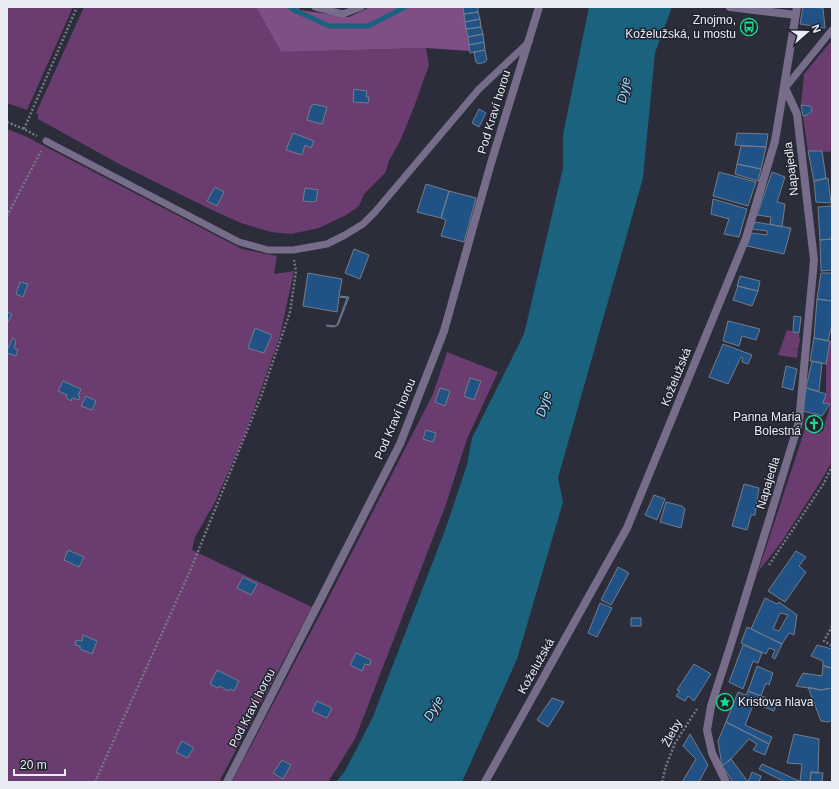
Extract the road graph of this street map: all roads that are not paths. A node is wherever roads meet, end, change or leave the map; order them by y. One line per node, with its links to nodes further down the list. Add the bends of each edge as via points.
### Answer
1 (315, 7): 2 (lane, via 343,14)
2 (361, 7)
3 (539, 7): 7 (street, Pod Kraví horou)
4 (730, 7): 5 (street, Koželužská)
5 (796, 11): 8 (street, Koželužská)
6 (832, 30): 8 (lane)
7 (529, 42): 9 (lane, via 479,89 375,212 346,236 327,244 293,250 268,250 239,242); 10 (street, Pod Kraví horou, via 491,163 444,331 400,444)
8 (785, 88): 11 (street, Koželužská, via 775,142 746,238 627,528); 12 (street, Napajedla, via 796,114 814,260 799,422 711,706 707,730 712,753)
9 (46, 141)
10 (227, 782)
11 (485, 782)
12 (726, 782)

